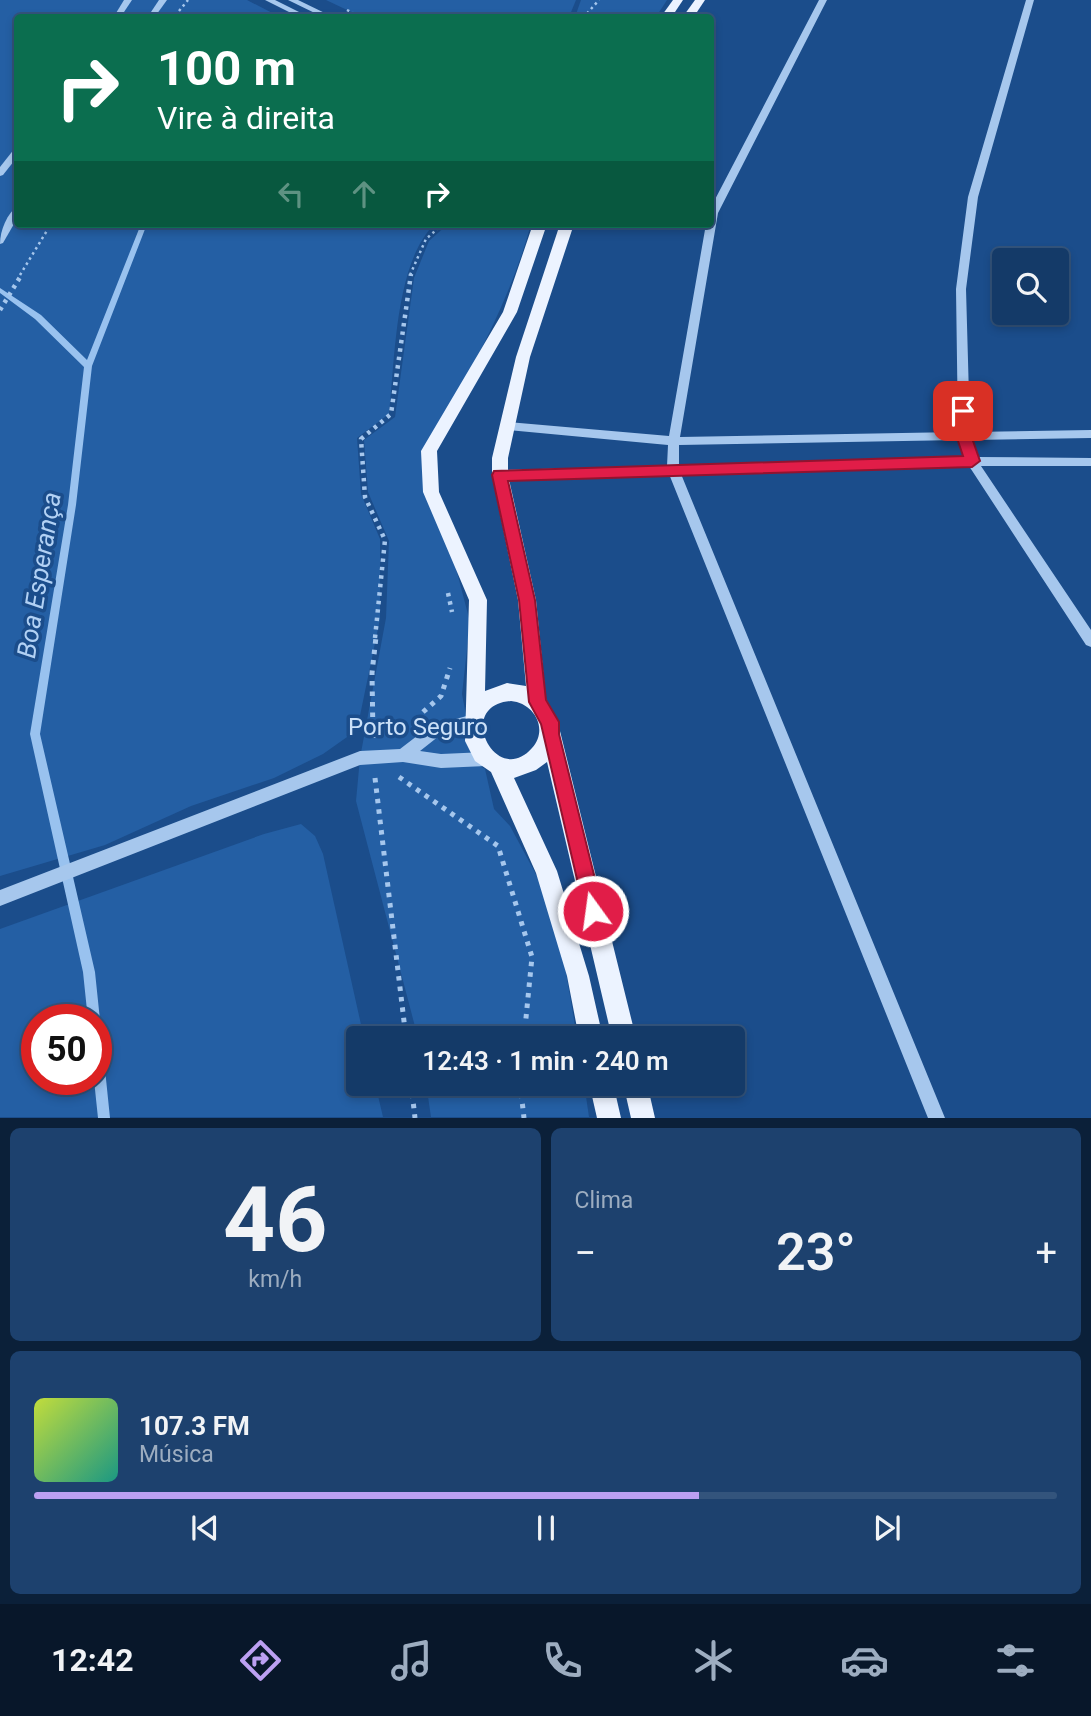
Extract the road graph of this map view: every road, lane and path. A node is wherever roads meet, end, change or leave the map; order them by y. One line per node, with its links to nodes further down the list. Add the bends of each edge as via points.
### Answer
1 (269, 0): 6 (street)
2 (292, 0): 7 (street)
3 (599, 0): 8 (path)
4 (823, 0): 11 (street)
5 (1030, 0): 22 (street, via 973,197 961,289)
6 (299, 14)
7 (323, 14)
8 (587, 14)
9 (14, 155): 10 (street)
10 (0, 173)
11 (714, 211)
12 (14, 215): 18 (street)
13 (49, 228): 19 (path)
14 (438, 228): 33 (path, via 426,239 410,276 391,414 361,439 365,496 386,540 372,673)
15 (539, 228): 30 (main road, via 510,312 429,451 431,492 478,600)
16 (566, 228): 20 (main road, via 523,357)
17 (710, 228): 23 (street)
18 (0, 241)
19 (1, 309)
20 (508, 426): 23 (street); 27 (main road)
21 (1091, 434): 22 (street)
22 (964, 435): 23 (street); 24 (street)
23 (674, 441): 26 (street)
24 (972, 461): 25 (street); 26 (street); 28 (street)
25 (1091, 462)
26 (673, 469): 27 (street); 49 (street)
27 (500, 475): 29 (main road, via 527,600)
28 (1091, 641)
29 (537, 702): 30 (main road, via 516,693 503,694 492,698); 31 (main road, via 550,722)
30 (474, 717): 32 (street, via 435,731); 34 (main road, via 474,748)
31 (550, 734): 34 (main road, via 537,757 526,764); 40 (main road)
32 (403, 755): 33 (street); 34 (street)
33 (373, 757): 35 (street, via 360,758); 37 (path); 38 (path, via 498,846 531,957)
34 (492, 762): 39 (main road, via 546,871)
35 (95, 862): 36 (street)
36 (0, 898)
37 (405, 1026)
38 (525, 1026)
39 (588, 1026)
40 (621, 1026)
41 (412, 1096): 45 (path)
42 (521, 1096): 46 (path)
43 (604, 1096): 47 (main road)
44 (638, 1096): 48 (main road)
45 (415, 1118)
46 (524, 1118)
47 (609, 1118)
48 (643, 1118)
49 (937, 1118)

